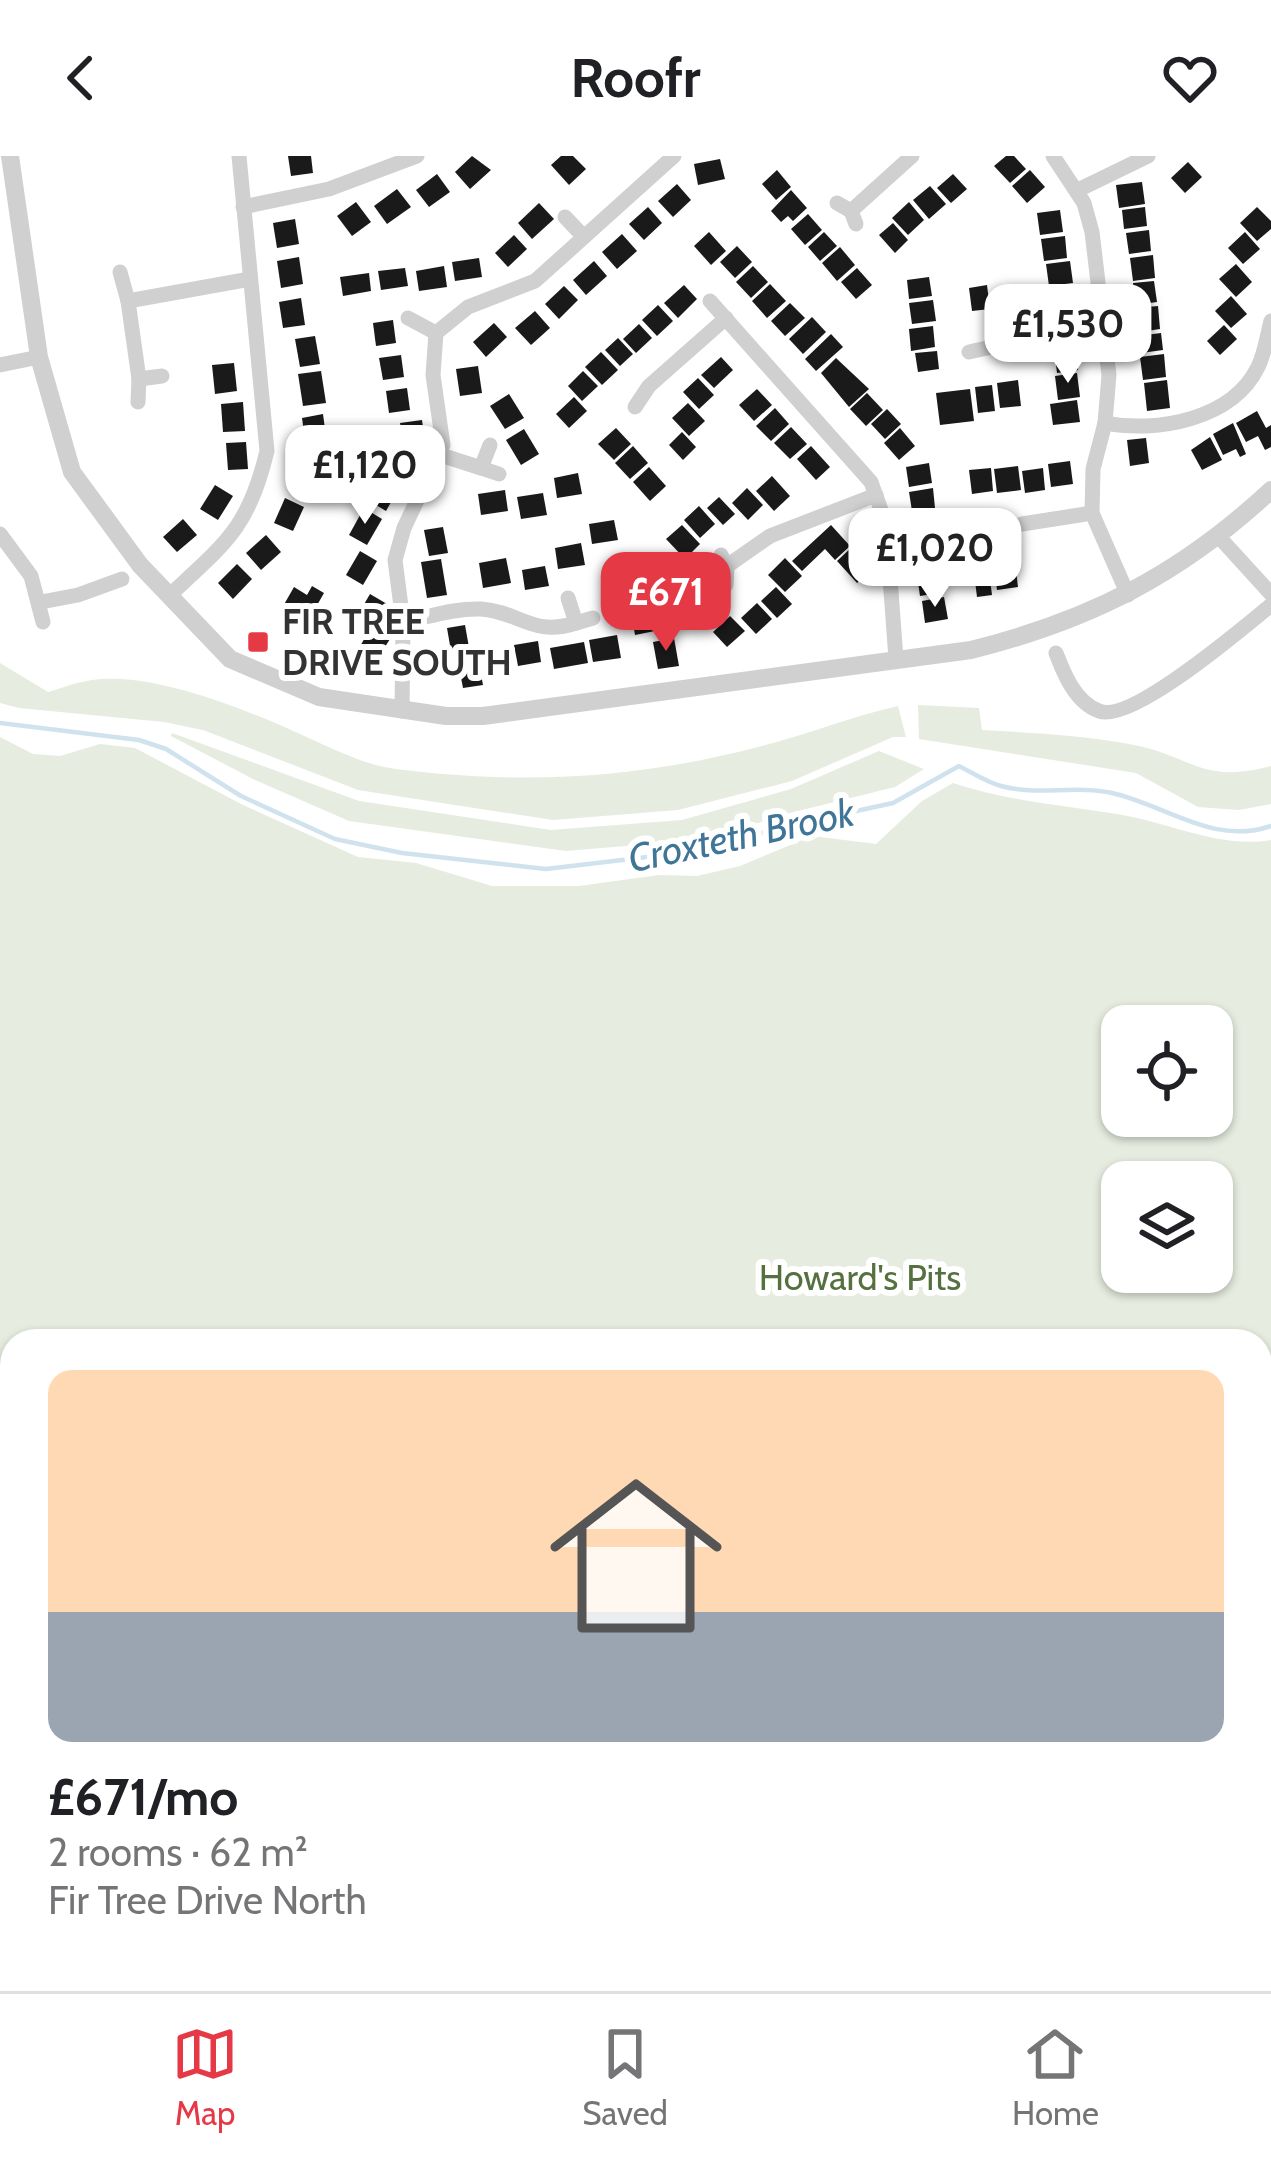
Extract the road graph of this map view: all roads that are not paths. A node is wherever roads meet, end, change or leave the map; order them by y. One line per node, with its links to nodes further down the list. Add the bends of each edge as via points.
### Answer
1 (10, 156): 23 (street)
2 (238, 156): 9 (street)
3 (417, 156): 9 (street, via 329,189)
4 (674, 156): 12 (street)
5 (912, 156): 10 (street)
6 (1052, 156): 8 (street)
7 (1148, 156): 8 (street)
8 (1078, 190): 20 (street)
9 (243, 207): 14 (street)
10 (848, 213)
11 (565, 217): 12 (street)
12 (584, 237): 21 (street, via 535,281 468,307)
13 (120, 272): 15 (street)
14 (250, 279): 15 (street); 42 (street, via 267,452 256,499 227,541)
15 (128, 301): 26 (street)
16 (710, 301): 18 (street)
17 (408, 317): 21 (street)
18 (726, 318): 28 (street, via 649,386); 35 (street, via 862,469)
19 (1271, 321): 29 (street, via 1252,377 1210,410 1161,428)
20 (1103, 322): 22 (street); 29 (street)
21 (436, 333): 31 (street)
22 (966, 351)
23 (39, 357): 24 (street); 42 (street, via 72,472)
24 (0, 365)
25 (162, 376): 26 (street)
26 (139, 379): 27 (street)
27 (139, 402)
28 (634, 410)
29 (1105, 423): 36 (street)
30 (490, 445): 32 (street)
31 (441, 455): 32 (street); 50 (street, via 396,550)
32 (481, 468): 33 (street)
33 (499, 474)
34 (1271, 490): 39 (street)
35 (876, 495): 41 (street, via 724,561); 53 (street, via 886,524)
36 (1092, 513): 38 (street); 44 (street)
37 (0, 534): 46 (street)
38 (984, 537)
39 (1220, 538): 43 (street); 44 (street)
40 (122, 579): 46 (street)
41 (726, 585)
42 (171, 594): 54 (street, via 230,659 319,697)
43 (1271, 594)
44 (1128, 595): 53 (street, via 1003,642)
45 (568, 598): 51 (street)
46 (41, 602): 49 (street)
47 (1271, 605): 52 (street, via 1156,694 1109,712 1078,695)
48 (593, 618): 51 (street)
49 (43, 622)
50 (403, 622): 51 (street, via 476,609 544,630); 54 (street)
51 (576, 623)
52 (1056, 652)
53 (896, 659): 54 (street, via 520,713)
54 (402, 710)

